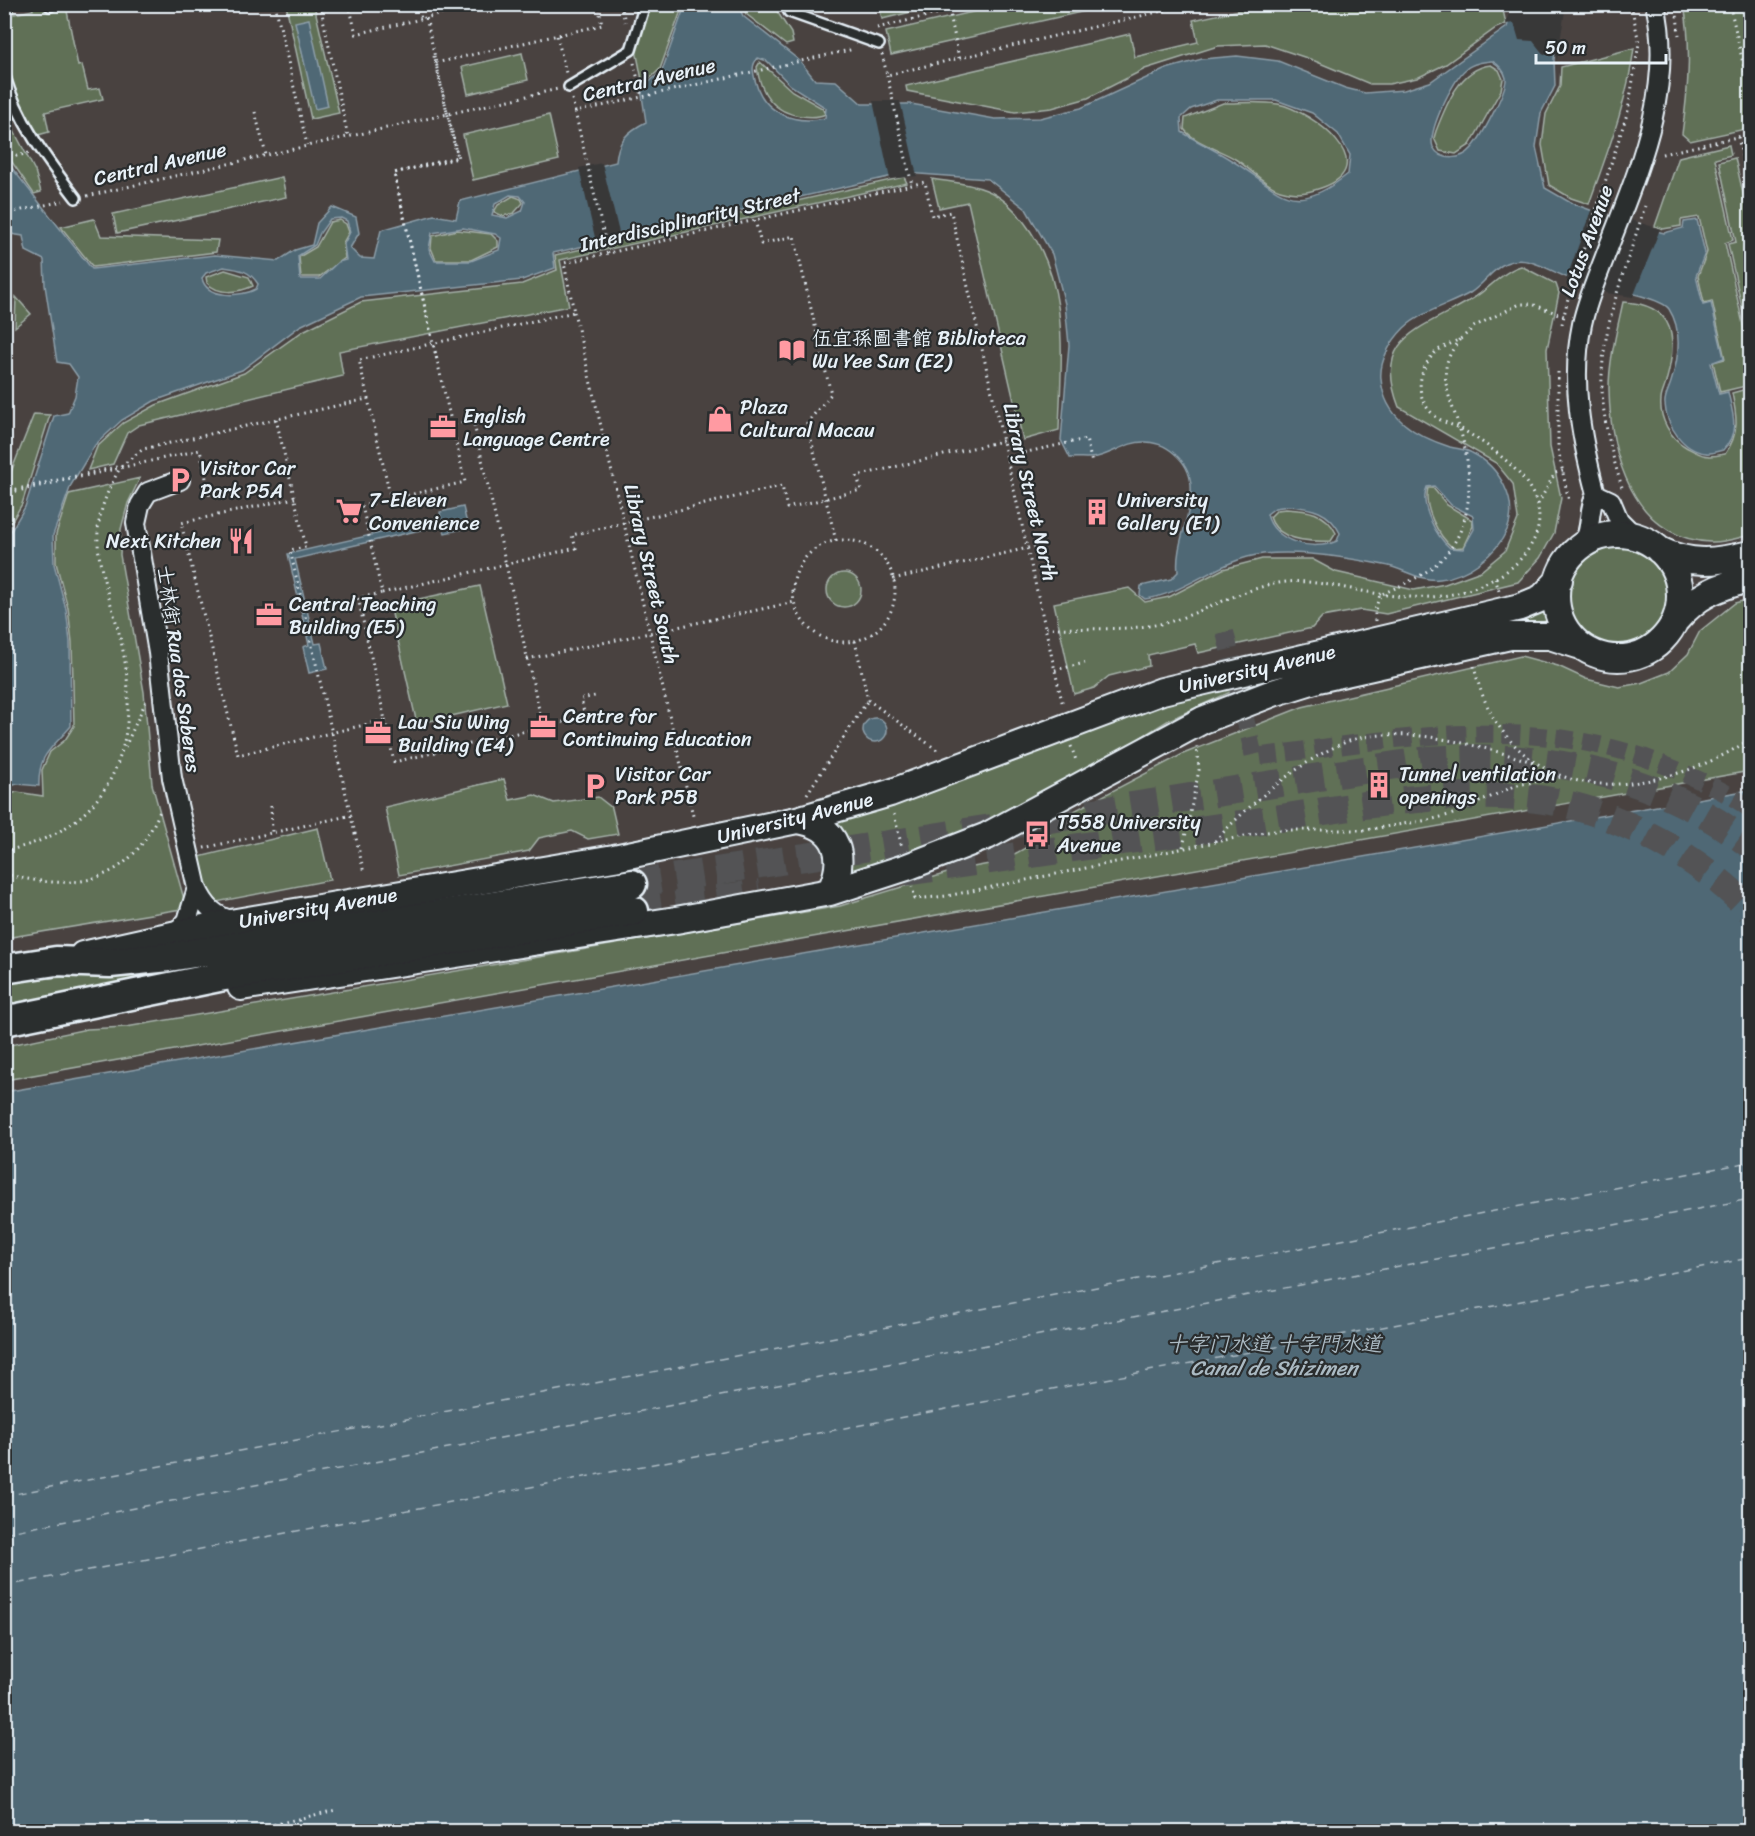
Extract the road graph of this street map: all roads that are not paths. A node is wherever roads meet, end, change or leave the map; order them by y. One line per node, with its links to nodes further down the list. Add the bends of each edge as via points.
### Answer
1 (645, 4): 6 (lane, via 631,50)
2 (786, 4): 4 (lane, via 789,12)
3 (1655, 4): 9 (street, Lotus Avenue, via 1660,37 1656,100 1646,147 1587,306 1578,348 1581,428)
4 (879, 44)
5 (4, 74): 7 (lane, via 26,128)
6 (569, 87)
7 (76, 198)
8 (180, 480): 19 (street, 士林街 Rua dos Saberes, via 148,492 140,504 136,523 160,670 172,778)
9 (1595, 490): 10 (street, via 1611,501 1619,520); 11 (street, Lotus Avenue)
10 (1634, 535): 11 (main road, via 1599,536); 12 (main road)
11 (1582, 545): 15 (main road)
12 (1659, 550): 13 (main road, via 1681,560 1704,563); 16 (main road, via 1671,564 1678,582 1680,602)
13 (1750, 554)
14 (1750, 579): 16 (main road, via 1707,592)
15 (1559, 580): 17 (main road, via 1556,594 1561,626); 18 (main road, University Avenue, via 1542,598 1520,607 1162,691 890,793)
16 (1676, 620): 17 (main road, via 1656,646 1641,654 1609,658)
17 (1578, 645): 20 (main road, University Avenue, via 1527,634 1318,679 1272,693 1190,727 987,836)
18 (797, 820): 20 (main road, via 816,824 836,846 838,874); 21 (main road, University Avenue, via 699,842)
19 (197, 888): 21 (street, via 203,902 219,917); 22 (street, via 187,921)
20 (830, 892): 25 (main road, University Avenue, via 324,976)
21 (240, 921): 22 (main road, University Avenue)
22 (172, 935): 23 (main road, University Avenue)
23 (56, 962): 24 (main road, University Avenue); 25 (main road, via 110,963 169,957 633,898)
24 (4, 969)
25 (98, 1004): 26 (main road)
26 (4, 1021)

